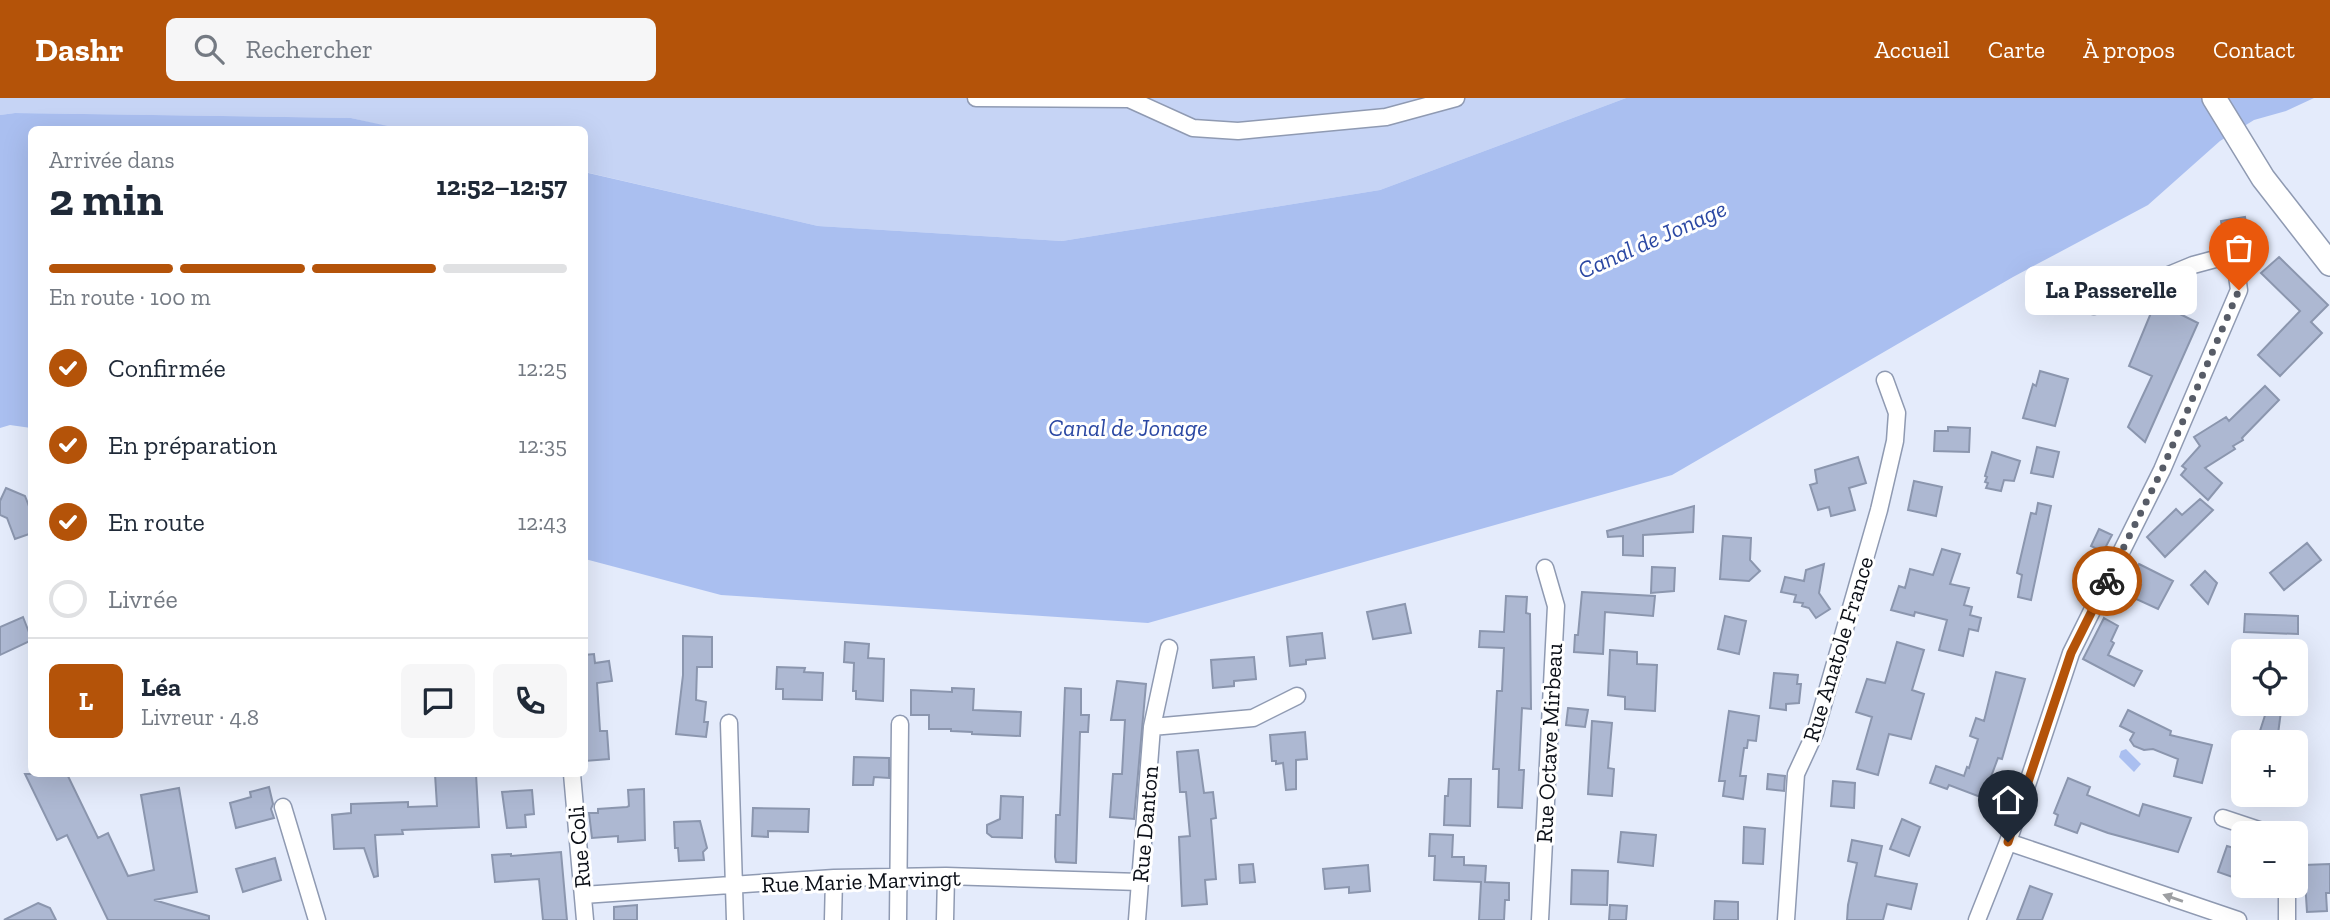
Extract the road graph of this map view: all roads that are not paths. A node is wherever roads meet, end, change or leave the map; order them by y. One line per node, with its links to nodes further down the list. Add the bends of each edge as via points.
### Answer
1 (976, 98): 2 (street, via 1129,99 1193,128 1238,131 1386,117)
2 (1456, 98)
3 (2214, 98): 4 (street, via 2247,156)
4 (2330, 264)
5 (2056, 286): 17 (street, via 2094,306 2193,265 2234,254 2239,290 2162,470 2071,653)
6 (1885, 380): 33 (street, Rue Anatole France, via 1897,414 1895,441 1815,733 1796,774)
7 (1545, 568): 32 (street, Rue Octave Mirbeau, via 1556,606)
8 (1169, 648): 12 (street, Rue Danton)
9 (1297, 696): 12 (street, via 1253,718)
10 (729, 723): 22 (street)
11 (900, 724): 18 (street)
12 (1152, 727): 21 (street, Rue Danton)
13 (572, 777): 23 (street, Rue Coli)
14 (283, 807): 25 (street)
15 (2223, 818): 16 (street)
16 (2232, 821)
17 (2008, 842): 34 (street); 35 (street, one-way to 17)
18 (899, 876): 19 (street, Rue Marie Marvingt); 20 (street, Rue Marie Marvingt); 29 (street)
19 (946, 876): 21 (street, Rue Marie Marvingt); 30 (street)
20 (834, 878): 22 (street, Rue Marie Marvingt); 28 (street)
21 (1140, 882): 31 (street, Rue Danton)
22 (735, 885): 23 (street, Rue Marie Marvingt); 27 (street)
23 (583, 895): 26 (street, Rue Coli)
24 (2287, 898): 36 (street)
25 (317, 920)
26 (585, 920)
27 (735, 920)
28 (833, 920)
29 (898, 920)
30 (945, 920)
31 (1137, 920)
32 (1540, 920)
33 (1786, 920)
34 (1977, 920)
35 (2238, 920)
36 (2287, 920)

